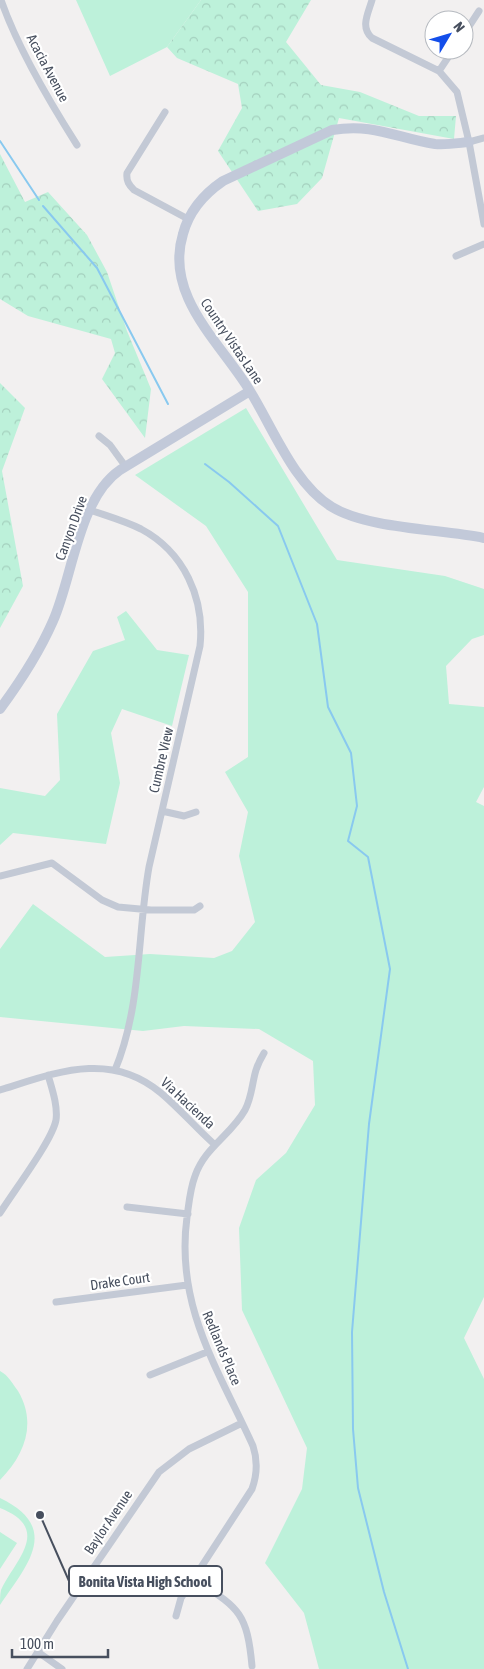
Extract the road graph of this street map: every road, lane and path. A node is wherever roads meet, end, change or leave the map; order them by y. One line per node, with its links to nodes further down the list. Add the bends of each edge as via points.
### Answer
1 (1, 0): 10 (street, Acacia Avenue, via 23,49)
2 (372, 0): 6 (street, via 364,26 366,33)
3 (479, 11): 4 (street)
4 (474, 19)
5 (446, 60): 6 (street)
6 (439, 71): 9 (street, via 460,98)
7 (166, 112): 11 (street, via 126,177 134,190)
8 (484, 138): 9 (street, Country Vistas Lane)
9 (470, 142): 11 (street, Country Vistas Lane, via 434,144 376,129 332,130 223,181 203,198); 12 (street)
10 (77, 145)
11 (188, 219): 15 (street, Country Vistas Lane, via 179,255 184,291 197,316)
12 (484, 224)
13 (484, 244): 14 (street)
14 (456, 256)
15 (250, 391): 17 (street, Canyon Drive); 19 (street, Country Vistas Lane, via 302,479 319,498 334,508 363,520)
16 (99, 436): 17 (street, via 110,444)
17 (126, 467): 18 (street, Canyon Drive, via 103,486)
18 (90, 510): 20 (street, Canyon Drive, via 52,623 35,658); 21 (street, Cumbre View, via 141,529 165,546 184,570 198,601 202,626 200,646)
19 (484, 538)
20 (0, 710)
21 (162, 812): 22 (street, via 184,816); 25 (street, Cumbre View)
22 (196, 812)
23 (0, 876): 25 (street, via 52,863 102,900 118,907)
24 (200, 906): 25 (street, via 194,910)
25 (143, 910): 27 (street, Cumbre View, via 130,1024)
26 (264, 1053): 30 (street, Redlands Place, via 245,1110)
27 (115, 1070): 28 (street, Via Hacienda, via 84,1068); 30 (street, Via Hacienda, via 160,1092)
28 (48, 1075): 29 (street, Via Hacienda); 32 (street, via 56,1121)
29 (0, 1090)
30 (214, 1144): 33 (street, Redlands Place, via 195,1176)
31 (126, 1207): 33 (street)
32 (0, 1213)
33 (188, 1214): 34 (street, Redlands Place, via 185,1256)
34 (188, 1284): 35 (street, Drake Court); 36 (street, Redlands Place, via 193,1312)
35 (56, 1302)
36 (207, 1352): 37 (street); 38 (street, Redlands Place)
37 (150, 1375)
38 (242, 1423): 39 (street, Redlands Place, via 255,1453 254,1482); 41 (street, Baylor Avenue, via 189,1450 159,1472)
39 (194, 1579): 40 (street, Redlands Place, via 181,1598); 42 (street, via 229,1602 242,1617 249,1635)
40 (176, 1616)
41 (38, 1652): 43 (street, Baylor Avenue); 44 (street)
42 (252, 1666)
43 (27, 1669)
44 (62, 1669)

